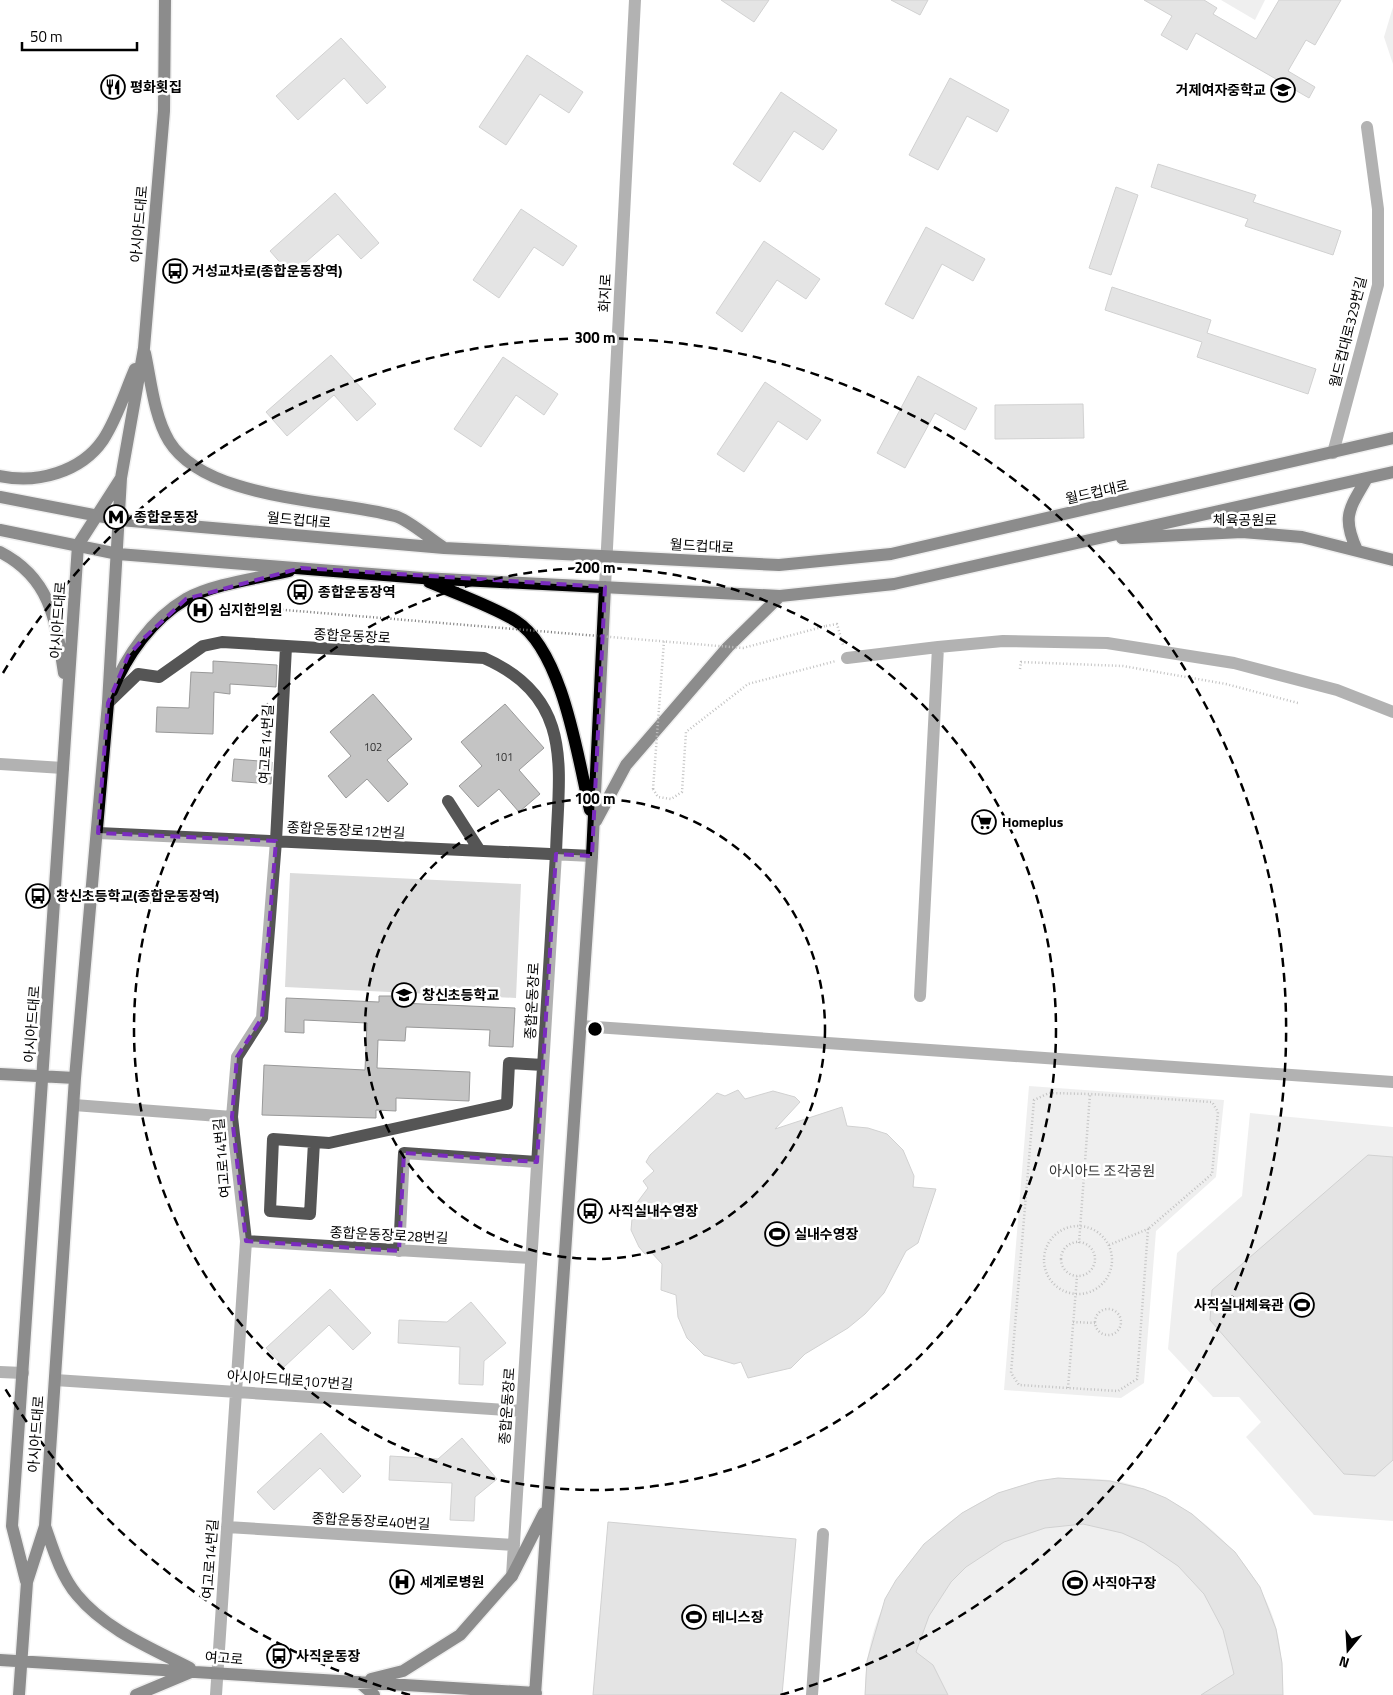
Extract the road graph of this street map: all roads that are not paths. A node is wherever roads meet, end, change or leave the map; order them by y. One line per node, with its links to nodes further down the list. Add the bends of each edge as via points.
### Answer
1 (166, 0): 4 (main road, 아시아드대로, via 164,111)
2 (635, 0): 21 (street, 화지로)
3 (1367, 127): 6 (street, 월드컵대로329번길, via 1378,209 1378,285)
4 (144, 348): 8 (main road, via 114,419 95,451 60,472 38,478); 9 (main road, 아시아드대로); 17 (main road, via 163,429 177,452 197,468 219,478 298,500 397,517)
5 (1393, 438): 6 (main road, 월드컵대로)
6 (1333, 453): 21 (main road, 월드컵대로, via 891,554 779,565)
7 (1393, 472): 10 (main road)
8 (0, 476)
9 (121, 478): 12 (main road, 아시아드대로); 13 (main road, 아시아드대로)
10 (1367, 478): 15 (main road); 18 (main road, via 1348,518 1348,532)
11 (0, 496): 12 (main road, 월드컵대로)
12 (97, 515): 13 (main road, 월드컵대로); 16 (main road, 아시아드대로)
13 (120, 520): 17 (main road, 월드컵대로); 20 (main road, 아시아드대로)
14 (0, 530): 16 (main road)
15 (1094, 539): 18 (main road, 체육공원로, via 1242,532 1302,537); 26 (main road, via 894,584)
16 (78, 544): 20 (main road); 30 (main road, 아시아드대로)
17 (444, 548): 21 (main road, 월드컵대로)
18 (1357, 550): 22 (main road, 체육공원로)
19 (0, 552): 30 (main road, via 31,573 42,589 54,617)
20 (118, 554): 23 (main road); 31 (main road, 아시아드대로)
21 (606, 556): 25 (street, 화지로)
22 (1393, 560)
23 (302, 568): 24 (main road); 31 (main road, via 186,599 159,621 128,656)
24 (422, 578): 25 (main road); 36 (main road, via 517,622 538,642 565,704)
25 (605, 587): 26 (main road); 36 (main road)
26 (780, 596): 36 (main road, via 728,647 626,765)
27 (286, 647): 31 (street, 종합운동장로, via 222,642 203,646 159,677 138,674); 38 (street, 여고로14번길); 40 (street, 종합운동장로, via 484,658 521,680 546,709 559,750)
28 (938, 647): 29 (street); 32 (street, via 1003,641 1107,643 1234,663 1337,690); 42 (street)
29 (846, 658)
30 (68, 698): 34 (main road, 아시아드대로)
31 (108, 703): 37 (main road, 아시아드대로)
32 (1393, 712)
33 (0, 764): 34 (street)
34 (63, 768): 46 (main road, 아시아드대로)
35 (448, 801): 39 (street)
36 (594, 826): 41 (main road)
37 (98, 833): 38 (street, 종합운동장로12번길); 47 (main road, 아시아드대로)
38 (276, 841): 39 (street, 종합운동장로12번길); 50 (street, 여고로14번길, via 262,1018 237,1057)
39 (480, 851): 40 (street, 종합운동장로12번길)
40 (556, 854): 41 (street, 종합운동장로12번길); 44 (street, 종합운동장로)
41 (592, 856): 43 (main road)
42 (920, 996)
43 (581, 1026): 48 (street); 61 (main road)
44 (543, 1065): 51 (street, via 509,1063 508,1104 329,1143); 52 (street, 종합운동장로)
45 (0, 1074): 46 (main road)
46 (44, 1077): 47 (main road); 57 (main road, 아시아드대로)
47 (75, 1078): 49 (main road, 아시아드대로)
48 (1393, 1082)
49 (74, 1105): 50 (street); 58 (main road, 아시아드대로)
50 (232, 1117): 53 (street, 여고로14번길)
51 (314, 1142): 51 (street, via 273,1139 270,1211 310,1214)
52 (537, 1162): 54 (street, via 404,1153); 55 (street, 종합운동장로)
53 (246, 1241): 54 (street, 종합운동장로28번길); 59 (street, 여고로14번길)
54 (400, 1251): 55 (street, 종합운동장로28번길)
55 (531, 1258): 60 (street, 종합운동장로)
56 (0, 1372): 57 (street)
57 (22, 1373): 67 (main road, 아시아드대로, via 12,1526)
58 (55, 1380): 59 (street, 아시아드대로107번길); 62 (main road, 아시아드대로)
59 (236, 1392): 60 (street, 아시아드대로107번길); 63 (street, 여고로14번길)
60 (522, 1411): 65 (street, 종합운동장로)
61 (547, 1508): 66 (main road); 73 (main road)
62 (45, 1526): 67 (main road, 아시아드대로); 70 (main road, via 56,1557 77,1595 96,1614 122,1633)
63 (227, 1527): 65 (street, 종합운동장로40번길); 71 (street, 여고로14번길)
64 (823, 1534): 78 (street)
65 (514, 1545): 66 (street, 종합운동장로)
66 (512, 1576): 72 (main road, via 460,1635 404,1671)
67 (26, 1582): 69 (main road, 아시아드대로)
68 (0, 1660): 69 (main road, 여고로)
69 (21, 1662): 70 (main road, 여고로); 74 (main road, 아시아드대로)
70 (194, 1670): 71 (main road, 여고로); 75 (main road)
71 (218, 1672): 72 (main road, 여고로); 76 (street, 여고로14번길)
72 (359, 1682): 73 (main road, 여고로); 77 (main road)
73 (536, 1694)
74 (19, 1695)
75 (136, 1695)
76 (216, 1695)
77 (374, 1695)
78 (812, 1695)

